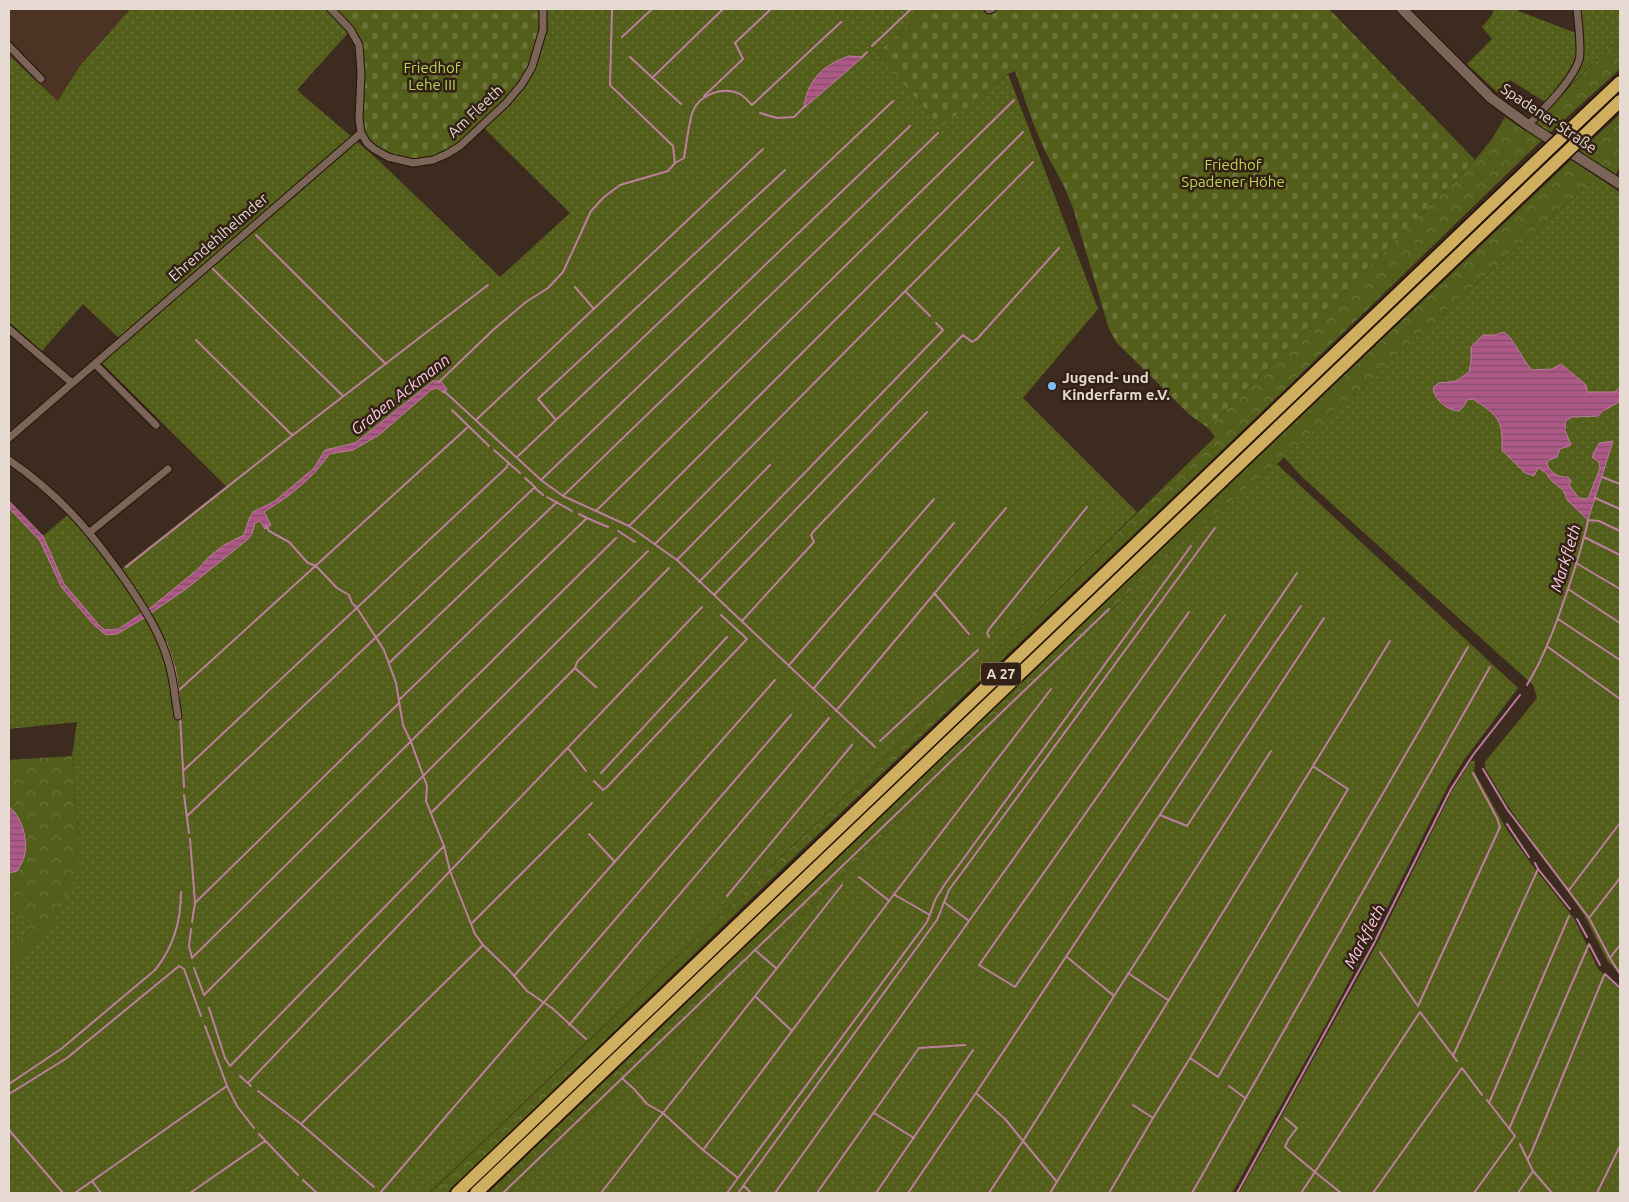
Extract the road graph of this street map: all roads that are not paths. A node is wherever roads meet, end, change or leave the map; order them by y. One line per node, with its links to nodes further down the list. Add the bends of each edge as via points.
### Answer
1 (331, 9): 10 (street, via 350,29 359,45)
2 (543, 9): 10 (street, Am Fleeth, via 543,30 532,67 522,84 460,146 432,160 413,163 381,153 367,142)
3 (1402, 9): 9 (street, Spadener Straße, via 1491,98)
4 (1577, 9): 9 (street, via 1580,58 1572,74)
5 (9, 46): 6 (street)
6 (41, 79)
7 (1620, 82): 21 (highway, A 27, bridge)
8 (1620, 101): 22 (highway, A 27, bridge)
9 (1528, 125): 11 (street, Spadener Straße)
10 (361, 132): 13 (street, Ehrendehlhelmder)
11 (1620, 184)
12 (9, 328): 14 (street)
13 (95, 364): 14 (street, Ehrendehlhelmder); 15 (street)
14 (72, 383): 16 (street, Ehrendehlhelmder)
15 (156, 425)
16 (9, 438)
17 (9, 460): 19 (street, via 56,496)
18 (168, 469): 19 (street)
19 (90, 532): 20 (street, via 145,611 159,637 169,664)
20 (178, 716)
21 (457, 1193)
22 (476, 1193)

